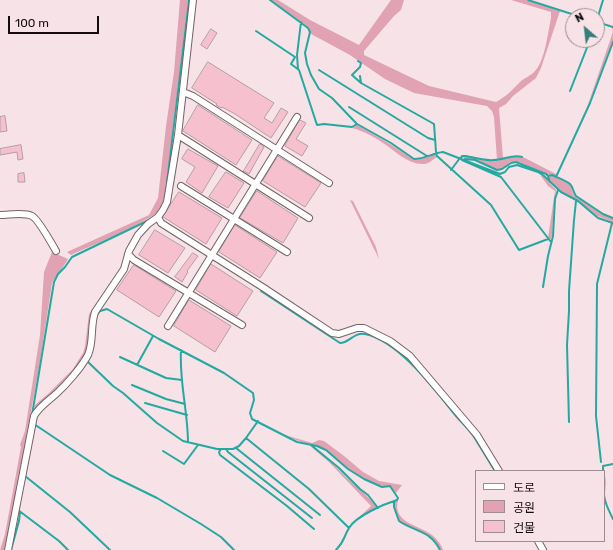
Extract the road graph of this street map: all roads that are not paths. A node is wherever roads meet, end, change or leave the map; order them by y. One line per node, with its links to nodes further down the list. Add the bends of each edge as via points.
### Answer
1 (193, 0): 2 (street)
2 (183, 92): 4 (street); 5 (street)
3 (297, 117): 5 (street)
4 (178, 135): 7 (street); 10 (street, via 168,195)
5 (277, 149): 6 (street); 7 (street)
6 (329, 183)
7 (256, 184): 11 (street); 12 (street)
8 (181, 186): 12 (street)
9 (0, 214): 13 (street, via 32,216)
10 (158, 217): 15 (street, via 138,235); 16 (street, via 161,223)
11 (309, 218)
12 (234, 219): 14 (street); 16 (street)
13 (56, 251)
14 (287, 252)
15 (128, 254): 17 (street); 21 (street, via 124,269 95,312 92,320 91,349 87,357 34,416)
16 (212, 255): 17 (street); 20 (street, via 332,333 339,334 364,328 390,341 410,356 477,435)
17 (188, 293): 18 (street); 19 (street)
18 (242, 325)
19 (168, 326)
20 (498, 470)
21 (8, 550)

